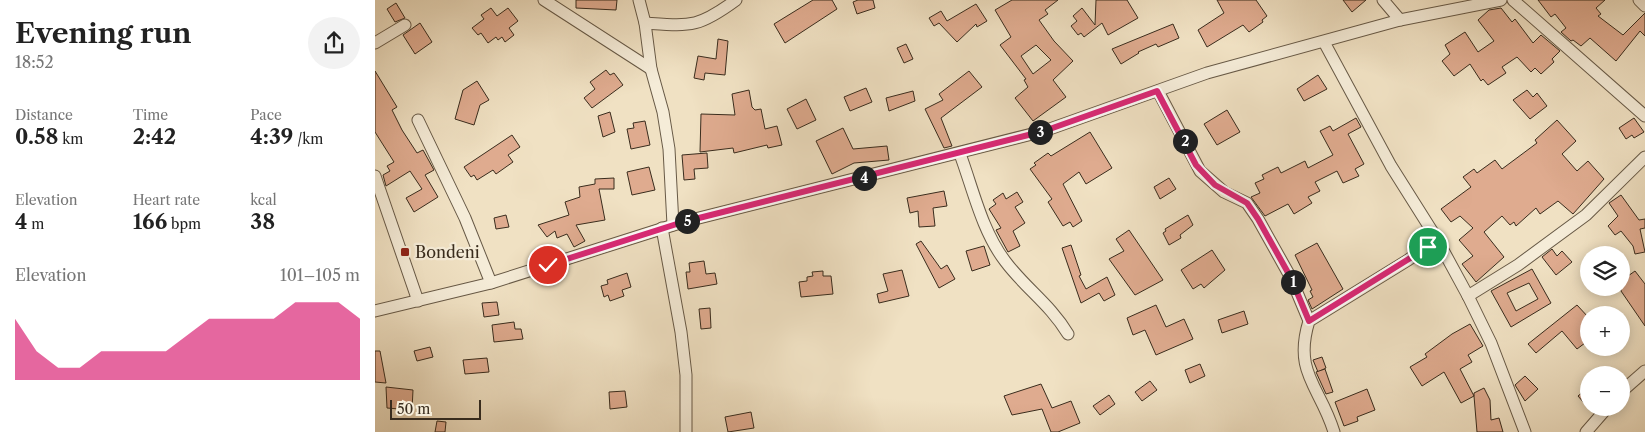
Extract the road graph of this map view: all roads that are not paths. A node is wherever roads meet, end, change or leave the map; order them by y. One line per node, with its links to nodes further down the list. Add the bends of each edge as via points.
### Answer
1 (544, 0): 14 (street)
2 (639, 0): 10 (street)
3 (736, 0): 10 (street, via 702,22)
4 (1383, 0): 9 (street)
5 (1501, 0): 9 (street)
6 (1513, 0): 16 (street)
7 (1639, 0): 8 (street)
8 (1645, 6)
9 (1400, 20): 12 (street)
10 (645, 22): 14 (street)
11 (405, 25): 13 (street)
12 (1324, 42): 15 (street, via 1207,73); 22 (street, via 1391,166)
13 (375, 43)
14 (651, 69): 21 (street, via 669,149)
15 (1157, 91): 18 (street, via 1044,131); 27 (street, via 1196,165 1219,188 1247,203 1258,219 1291,278)
16 (1645, 116)
17 (418, 120): 23 (street, via 465,218)
18 (960, 154): 21 (street); 28 (street, via 978,209 999,252 1056,314)
19 (1645, 157): 24 (street, via 1586,215 1518,266)
20 (375, 176): 25 (street)
21 (667, 227): 23 (street); 32 (street, via 686,375)
22 (1437, 239): 24 (street); 27 (street)
23 (491, 283): 25 (street)
24 (1468, 296): 34 (street, via 1491,343)
25 (418, 301): 26 (street)
26 (375, 311)
27 (1309, 321): 33 (street, via 1303,341 1303,356)
28 (1068, 334)
29 (1645, 371): 30 (street)
30 (1630, 384)
31 (1600, 416): 35 (street)
32 (686, 432)
33 (1334, 432)
34 (1525, 432)
35 (1586, 432)

